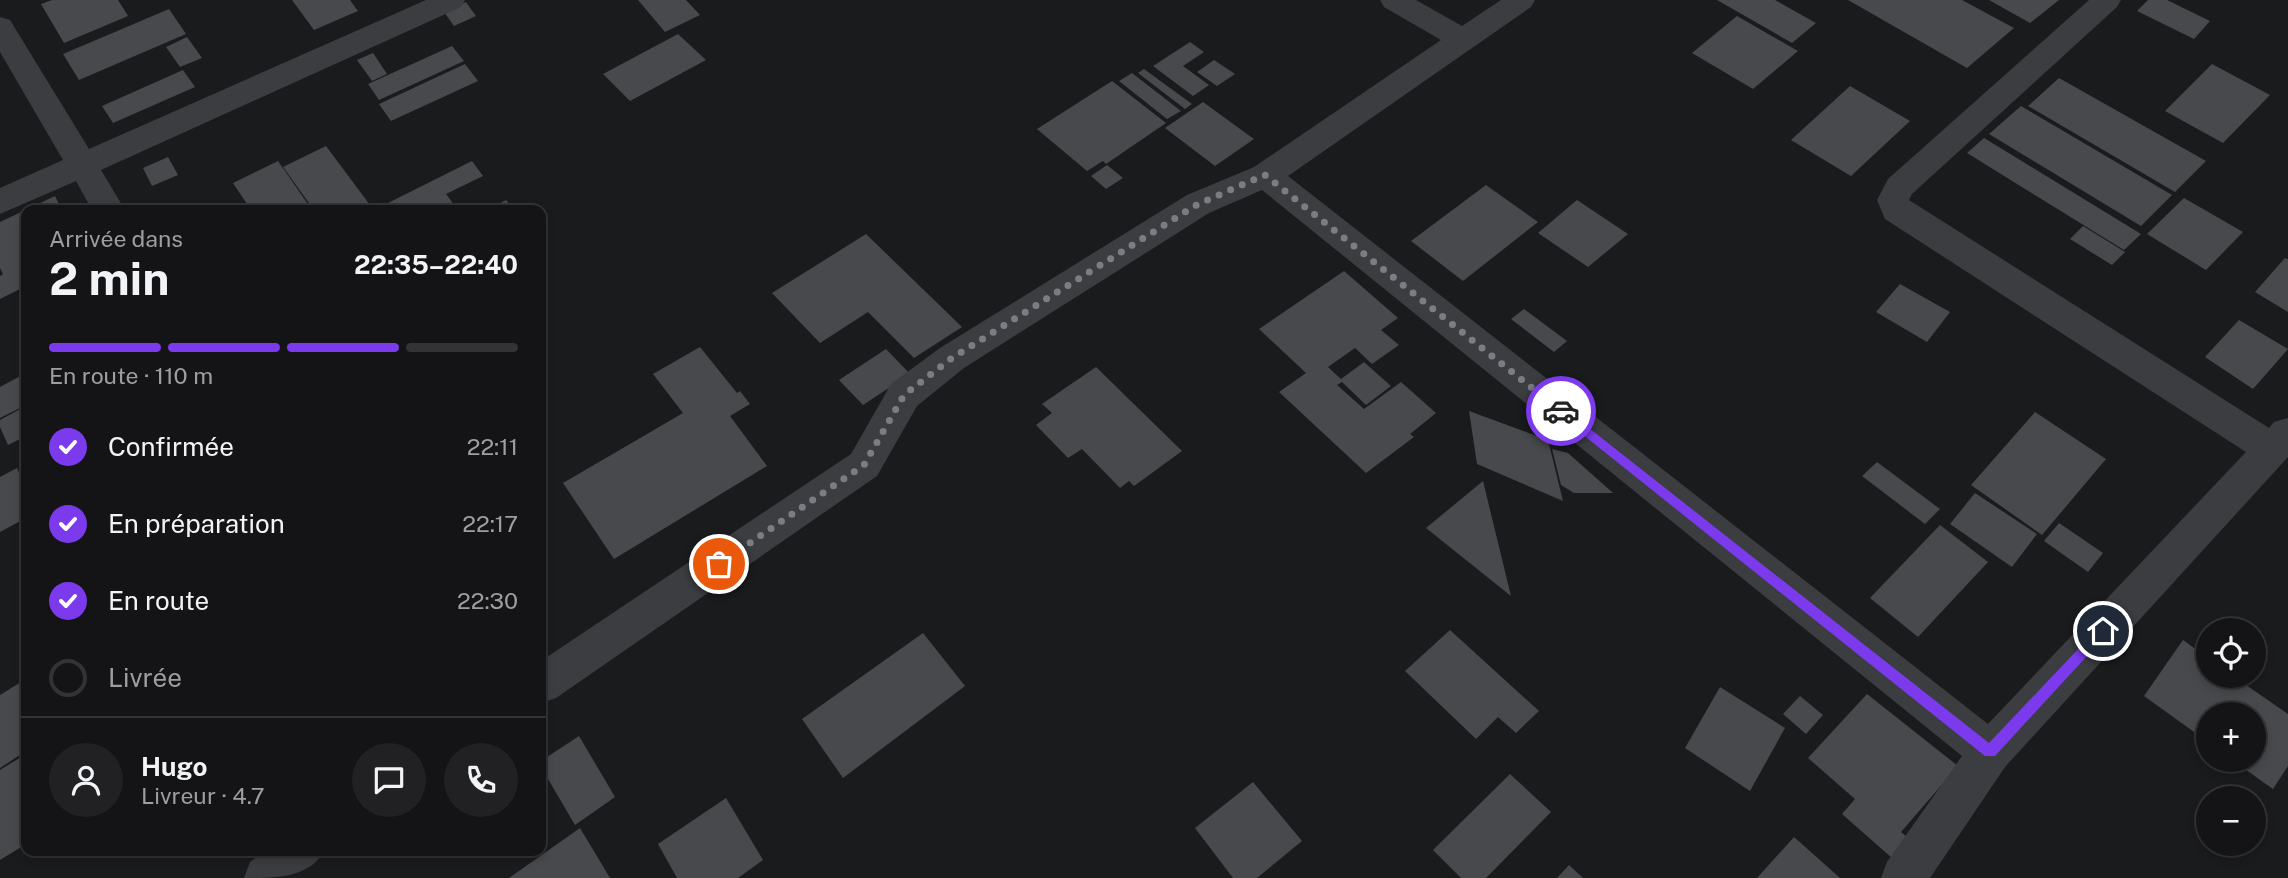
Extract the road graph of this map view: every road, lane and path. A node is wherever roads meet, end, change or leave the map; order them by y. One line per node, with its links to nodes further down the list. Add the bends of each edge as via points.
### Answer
1 (451, 0): 7 (street)
2 (1394, 0): 6 (street)
3 (1521, 0): 6 (street)
4 (2107, 0): 11 (street, via 1899,187 1893,200 1897,210)
5 (0, 27): 7 (street)
6 (1462, 39): 8 (street)
7 (84, 164): 9 (street); 10 (street)
8 (1265, 175): 12 (street, via 1198,204 952,358 904,395 864,465); 13 (street)
9 (0, 202)
10 (106, 205)
11 (2281, 441): 13 (street)
12 (546, 681)
13 (1990, 752): 16 (street)
14 (295, 856): 15 (street)
15 (266, 878)
16 (1903, 878)

